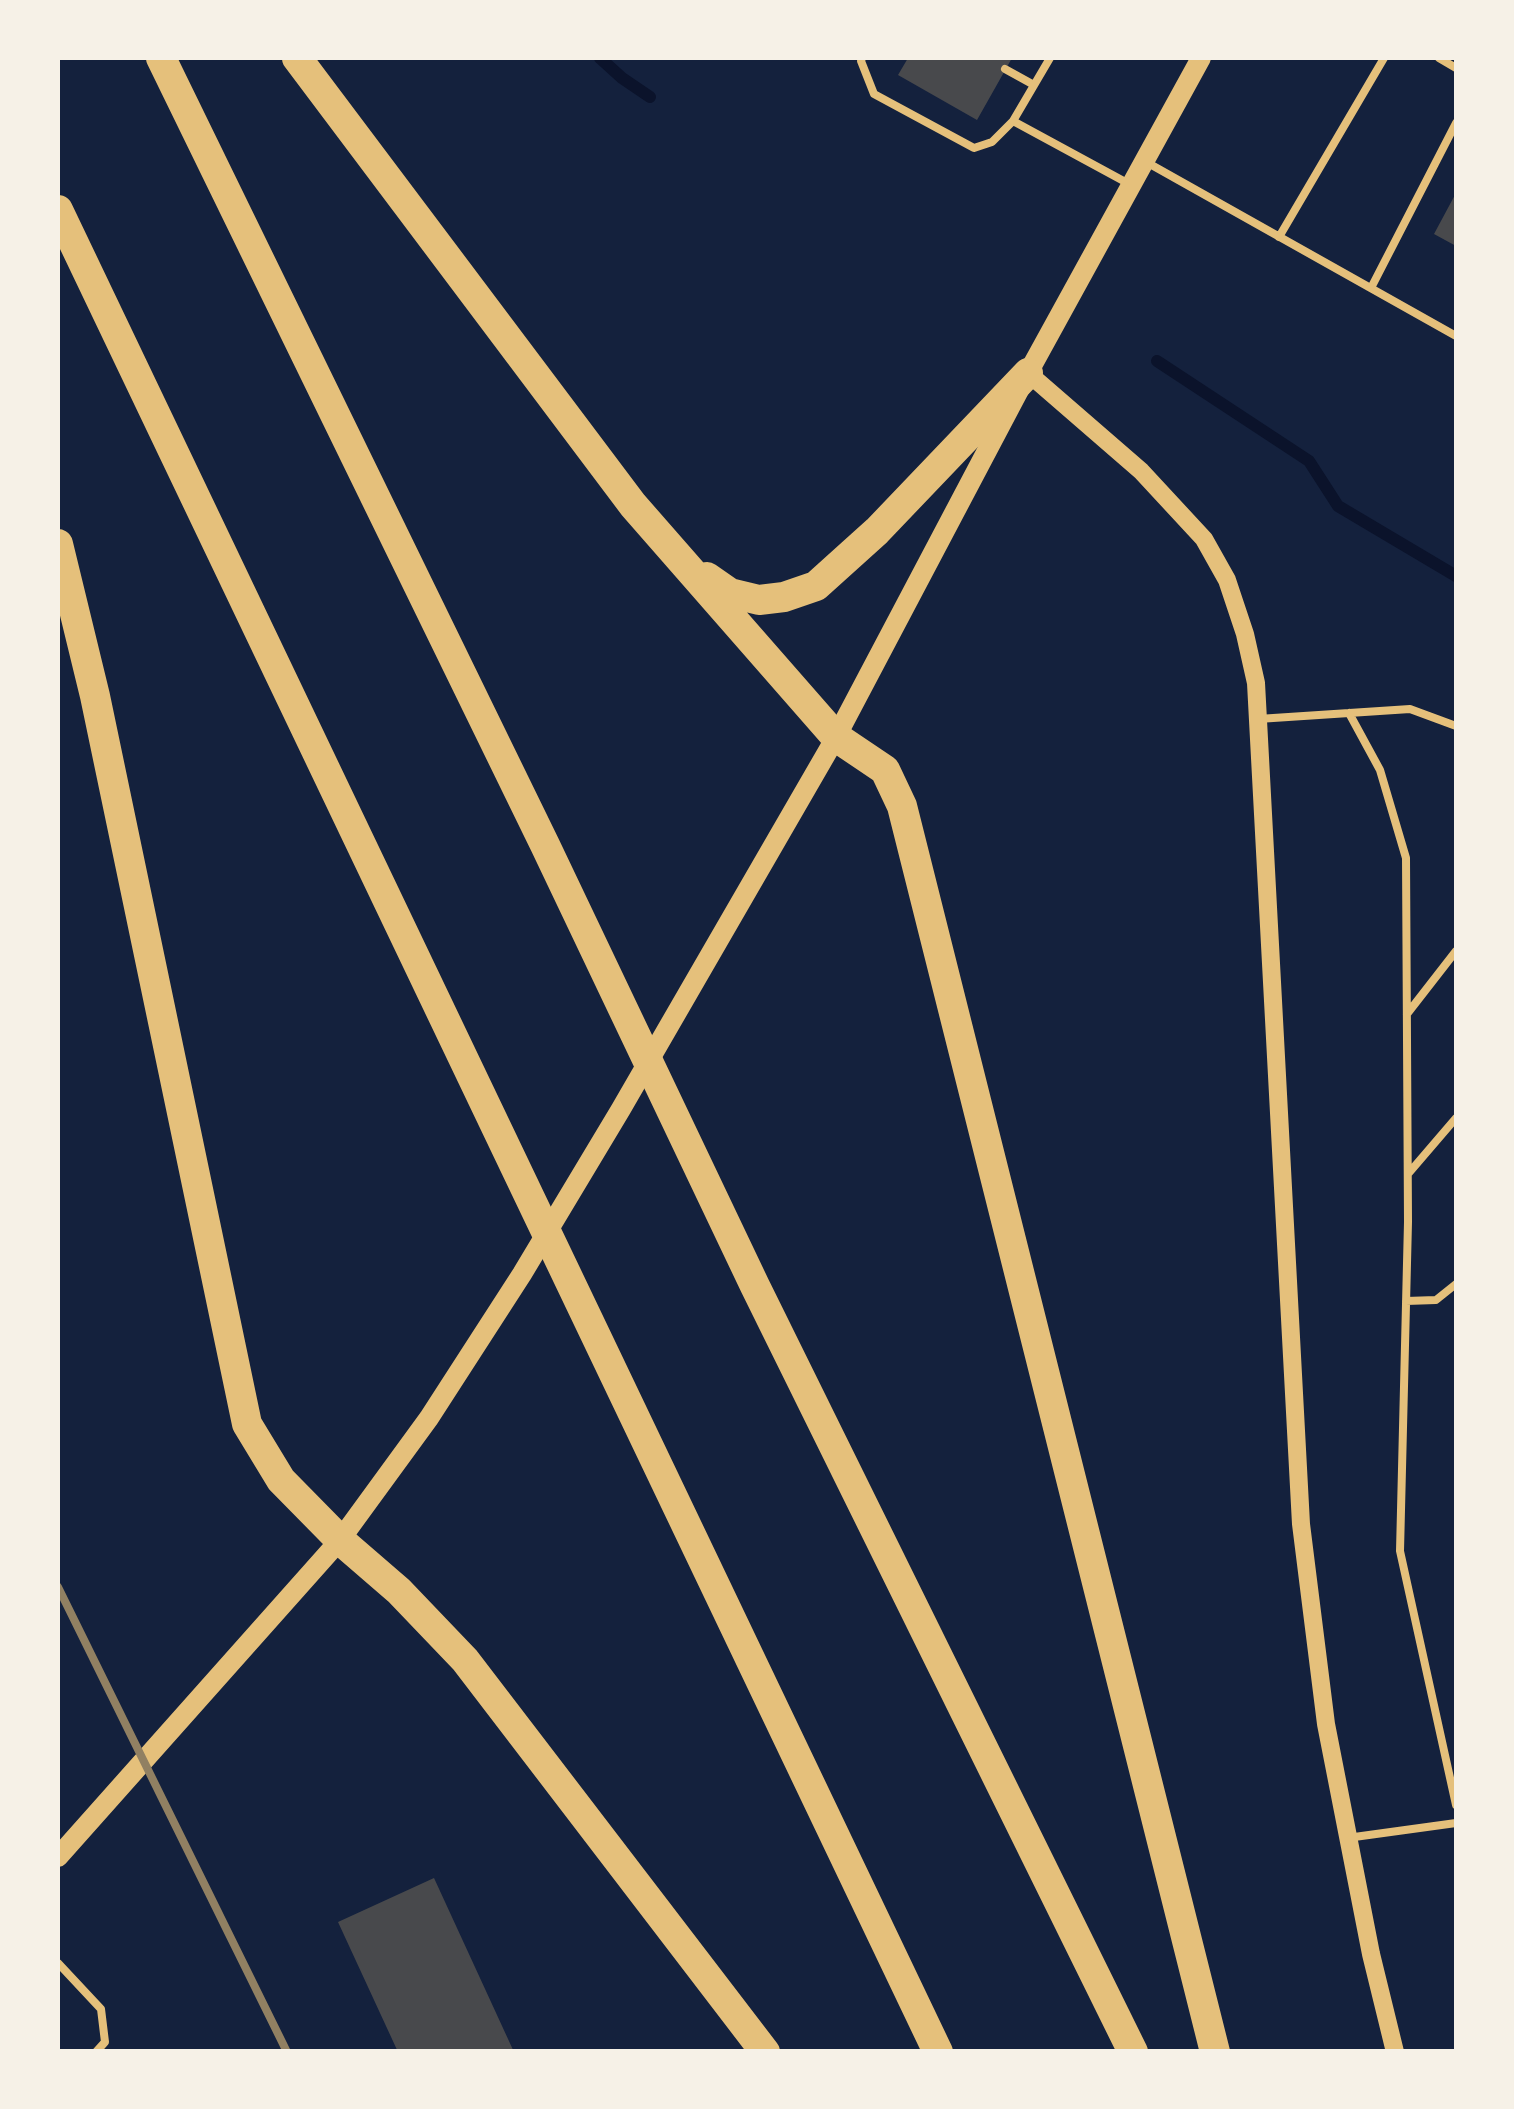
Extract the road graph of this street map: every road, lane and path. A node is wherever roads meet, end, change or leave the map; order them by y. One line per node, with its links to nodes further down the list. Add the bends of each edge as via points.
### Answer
1 (161, 58): 41 (highway)
2 (296, 58): 20 (highway)
3 (862, 58): 11 (lane, via 874,94 974,148 992,142)
4 (1050, 58): 10 (lane)
5 (1201, 58): 13 (main road)
6 (1384, 58): 16 (lane)
7 (1439, 58): 8 (lane)
8 (1456, 68)
9 (1005, 69): 10 (lane)
10 (1034, 85): 11 (lane)
11 (1013, 121): 14 (lane)
12 (1456, 123): 17 (lane)
13 (1144, 160): 14 (main road); 16 (lane)
14 (1131, 184): 19 (main road)
15 (58, 210): 40 (highway)
16 (1279, 237): 17 (lane)
17 (1371, 288): 18 (lane)
18 (1456, 336)
19 (1028, 374): 20 (highway, via 846,561 816,586 784,597 730,593); 23 (street, via 1141,471 1204,539 1246,634); 25 (main road)
20 (634, 505): 25 (highway)
21 (58, 544): 32 (highway, via 247,1424 281,1480)
22 (1349, 713): 23 (lane); 24 (lane, via 1410,709); 27 (lane, via 1380,770 1406,858)
23 (1258, 720): 35 (street, via 1301,1524)
24 (1456, 726)
25 (836, 736): 32 (main road, via 522,1274); 42 (highway, via 885,770 902,806)
26 (1456, 950): 27 (lane)
27 (1407, 1015): 29 (lane)
28 (1456, 1118): 29 (lane)
29 (1408, 1174): 31 (lane)
30 (1456, 1284): 31 (lane, via 1436,1300)
31 (1406, 1301): 33 (lane, via 1400,1551)
32 (340, 1540): 36 (main road); 39 (highway, via 465,1660)
33 (1456, 1805)
34 (1456, 1823): 35 (lane)
35 (1347, 1838): 43 (street)
36 (58, 1857)
37 (58, 1962): 38 (lane, via 101,2009 105,2042)
38 (96, 2052)
39 (765, 2052)
40 (938, 2052)
41 (1133, 2052)
42 (1215, 2052)
43 (1395, 2052)

